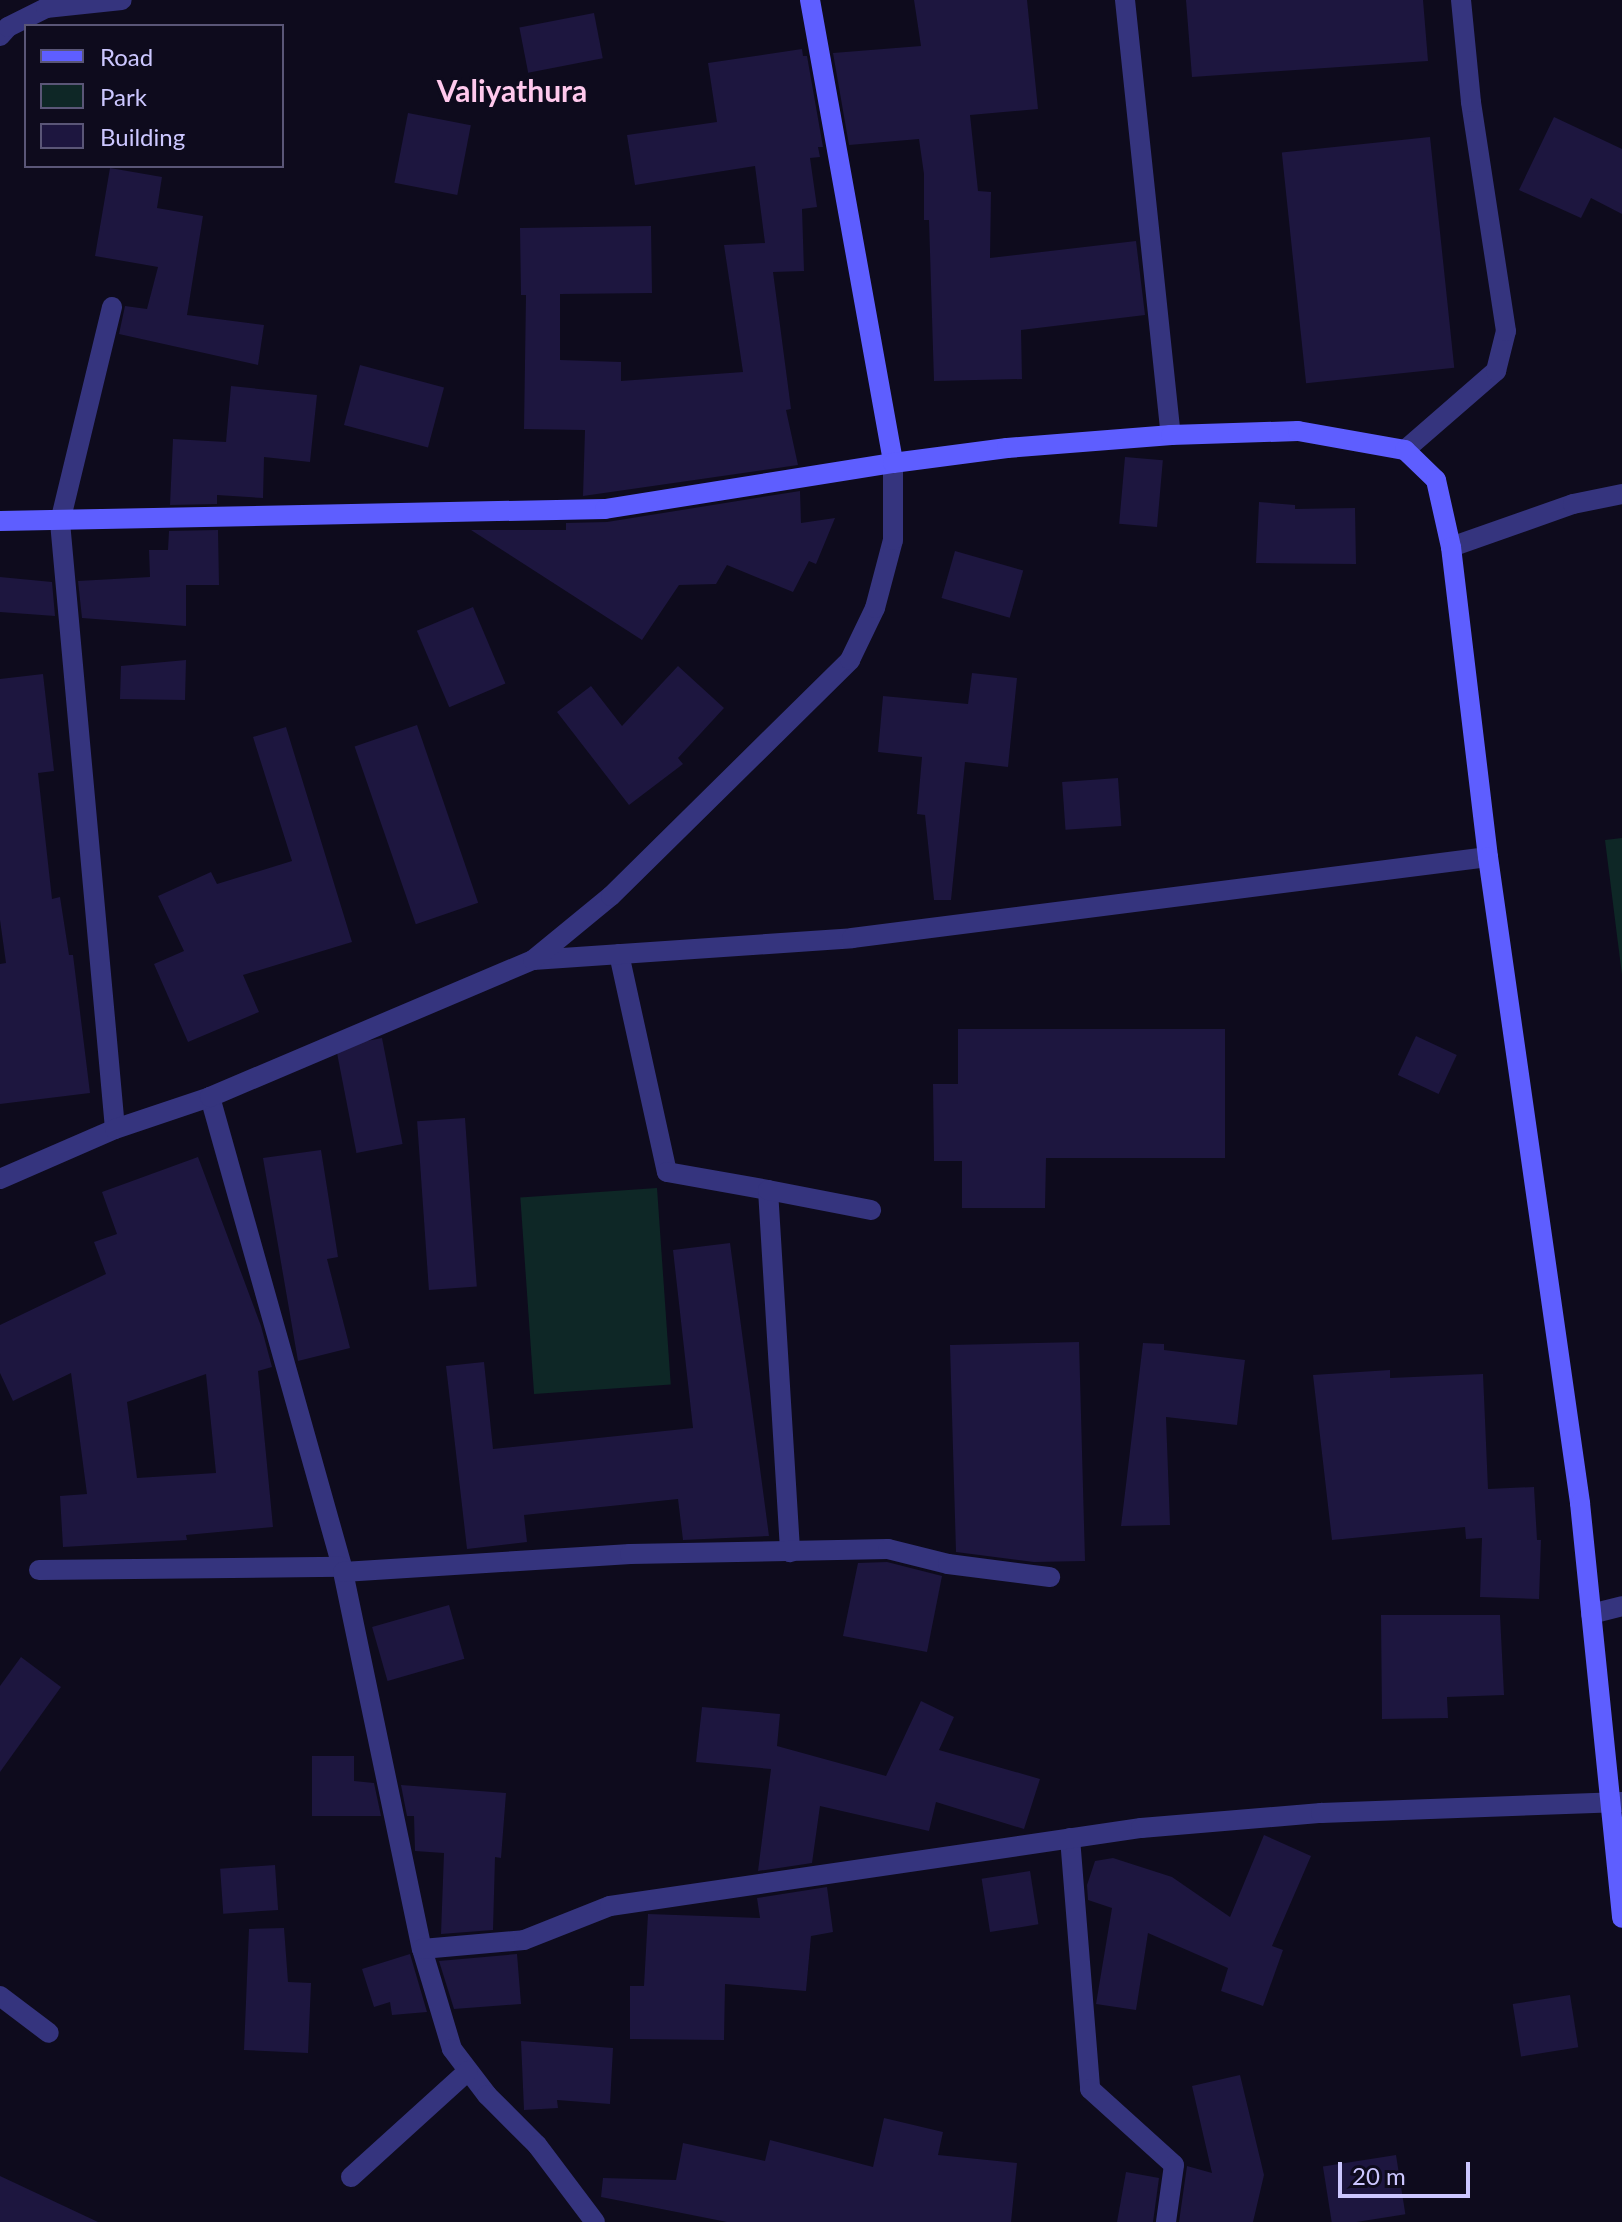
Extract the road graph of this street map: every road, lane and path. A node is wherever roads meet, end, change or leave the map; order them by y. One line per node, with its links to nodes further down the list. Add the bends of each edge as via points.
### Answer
1 (122, 0): 5 (street, via 46,8)
2 (810, 0): 9 (main road)
3 (1125, 0): 7 (street)
4 (1461, 0): 8 (street, via 1506,331 1496,371)
5 (0, 36)
6 (112, 307): 12 (street)
7 (1171, 435): 8 (main road, via 1298,431); 9 (main road)
8 (1405, 450): 13 (main road, via 1436,480)
9 (893, 463): 12 (main road, via 605,509); 16 (street, via 893,540 875,608 850,660 622,886)
10 (1622, 494): 13 (street, via 1573,504)
11 (0, 521): 12 (main road)
12 (60, 522): 18 (street)
13 (1451, 547): 14 (main road)
14 (1488, 857): 15 (street, via 852,938); 27 (main road, via 1580,1503)
15 (619, 954): 16 (street); 20 (street, via 667,1172)
16 (533, 960): 17 (street)
17 (210, 1097): 18 (street); 24 (street)
18 (115, 1129): 19 (street)
19 (0, 1179)
20 (768, 1190): 21 (street); 22 (street)
21 (871, 1210)
22 (790, 1552): 24 (street, via 630,1554); 25 (street, via 888,1549 948,1564)
23 (39, 1570): 24 (street)
24 (343, 1570): 31 (street)
25 (1050, 1577)
26 (1622, 1606): 27 (street)
27 (1591, 1614): 28 (main road)
28 (1616, 1804): 29 (street, via 1321,1813); 30 (main road)
29 (1070, 1838): 31 (street, via 610,1906 524,1940); 37 (street, via 1090,2089 1174,2165)
30 (1622, 1918)
31 (422, 1949): 34 (street, via 452,2049)
32 (0, 1996): 33 (street)
33 (49, 2033)
34 (468, 2071): 35 (street); 36 (street, via 537,2145)
35 (351, 2177)
36 (595, 2222)
37 (1166, 2222)

